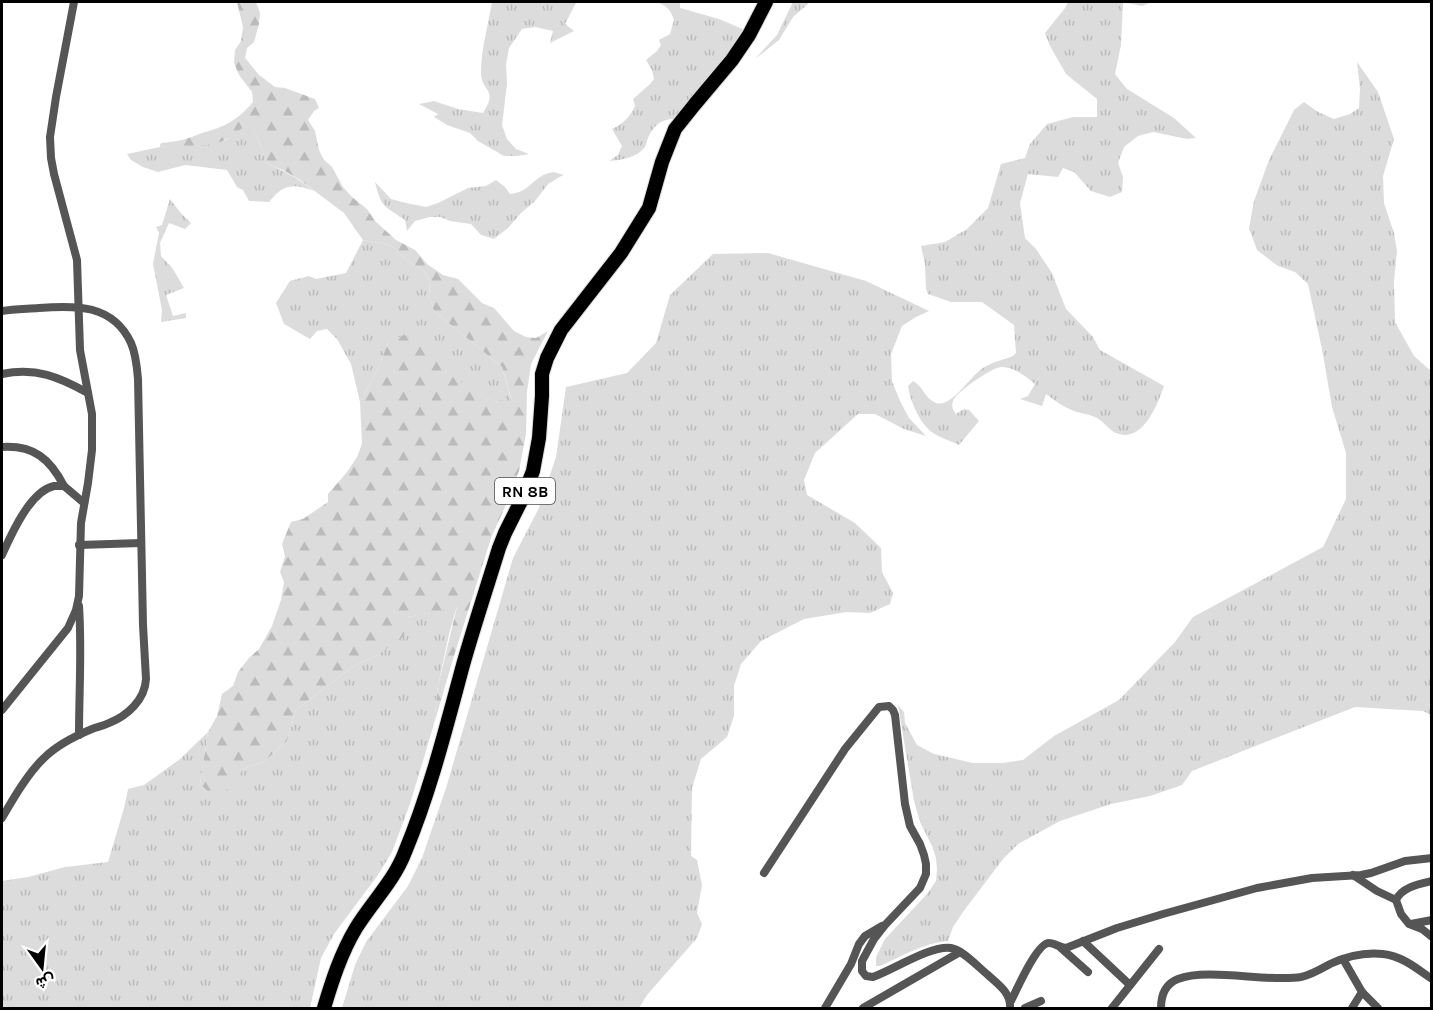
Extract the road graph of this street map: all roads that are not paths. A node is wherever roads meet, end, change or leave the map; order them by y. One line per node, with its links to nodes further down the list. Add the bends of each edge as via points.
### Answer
1 (74, 2): 3 (street, via 50,137 54,174 77,260)
2 (766, 2): 38 (main road, RN 8B, via 732,60 675,129 649,208 621,253 561,330 547,358 533,471 499,548 429,785 397,871 346,945)
3 (78, 306): 4 (street); 6 (street, via 80,350); 10 (street, via 109,317 131,342 136,357)
4 (2, 311)
5 (2, 374): 6 (street, via 36,372)
6 (88, 393): 9 (street, via 92,441)
7 (2, 447): 8 (street, via 19,447 46,459)
8 (64, 486): 9 (street); 12 (street, via 52,487 28,507)
9 (84, 504): 11 (street)
10 (141, 543): 11 (street); 15 (street, via 145,686 129,711)
11 (79, 545): 13 (street)
12 (2, 555)
13 (79, 596): 14 (street, via 68,628); 15 (street)
14 (2, 710)
15 (79, 735): 16 (street, via 39,762)
16 (2, 818)
17 (1431, 858): 19 (street)
18 (764, 873): 24 (street, via 845,749 879,707 889,706 895,715 905,804 926,870 920,888)
19 (1353, 875): 21 (street); 26 (street, via 1257,888)
20 (1431, 881): 21 (street, via 1409,887)
21 (1396, 900): 23 (street)
22 (1431, 920): 23 (street)
23 (1409, 924): 25 (street)
24 (885, 925): 29 (street, via 862,961 866,976 879,975 940,948); 39 (street, via 859,944)
25 (1431, 937)
26 (1083, 941): 27 (street); 33 (street)
27 (1061, 948): 31 (street); 36 (street, via 1048,942 1043,944)
28 (1159, 949): 33 (street)
29 (960, 952): 36 (street, via 1003,987); 40 (street)
30 (1342, 959): 32 (street, via 1365,953 1395,956); 34 (street); 42 (street, via 1300,977 1207,975 1176,979 1167,986)
31 (1088, 972)
32 (1431, 979)
33 (1130, 985): 37 (street)
34 (1362, 992): 43 (street); 44 (street)
35 (1041, 1001): 41 (street)
36 (1010, 1004)
37 (1115, 1006)
38 (324, 1008)
39 (825, 1008)
40 (863, 1008)
41 (1024, 1008)
42 (1161, 1008)
43 (1352, 1008)
44 (1378, 1008)

